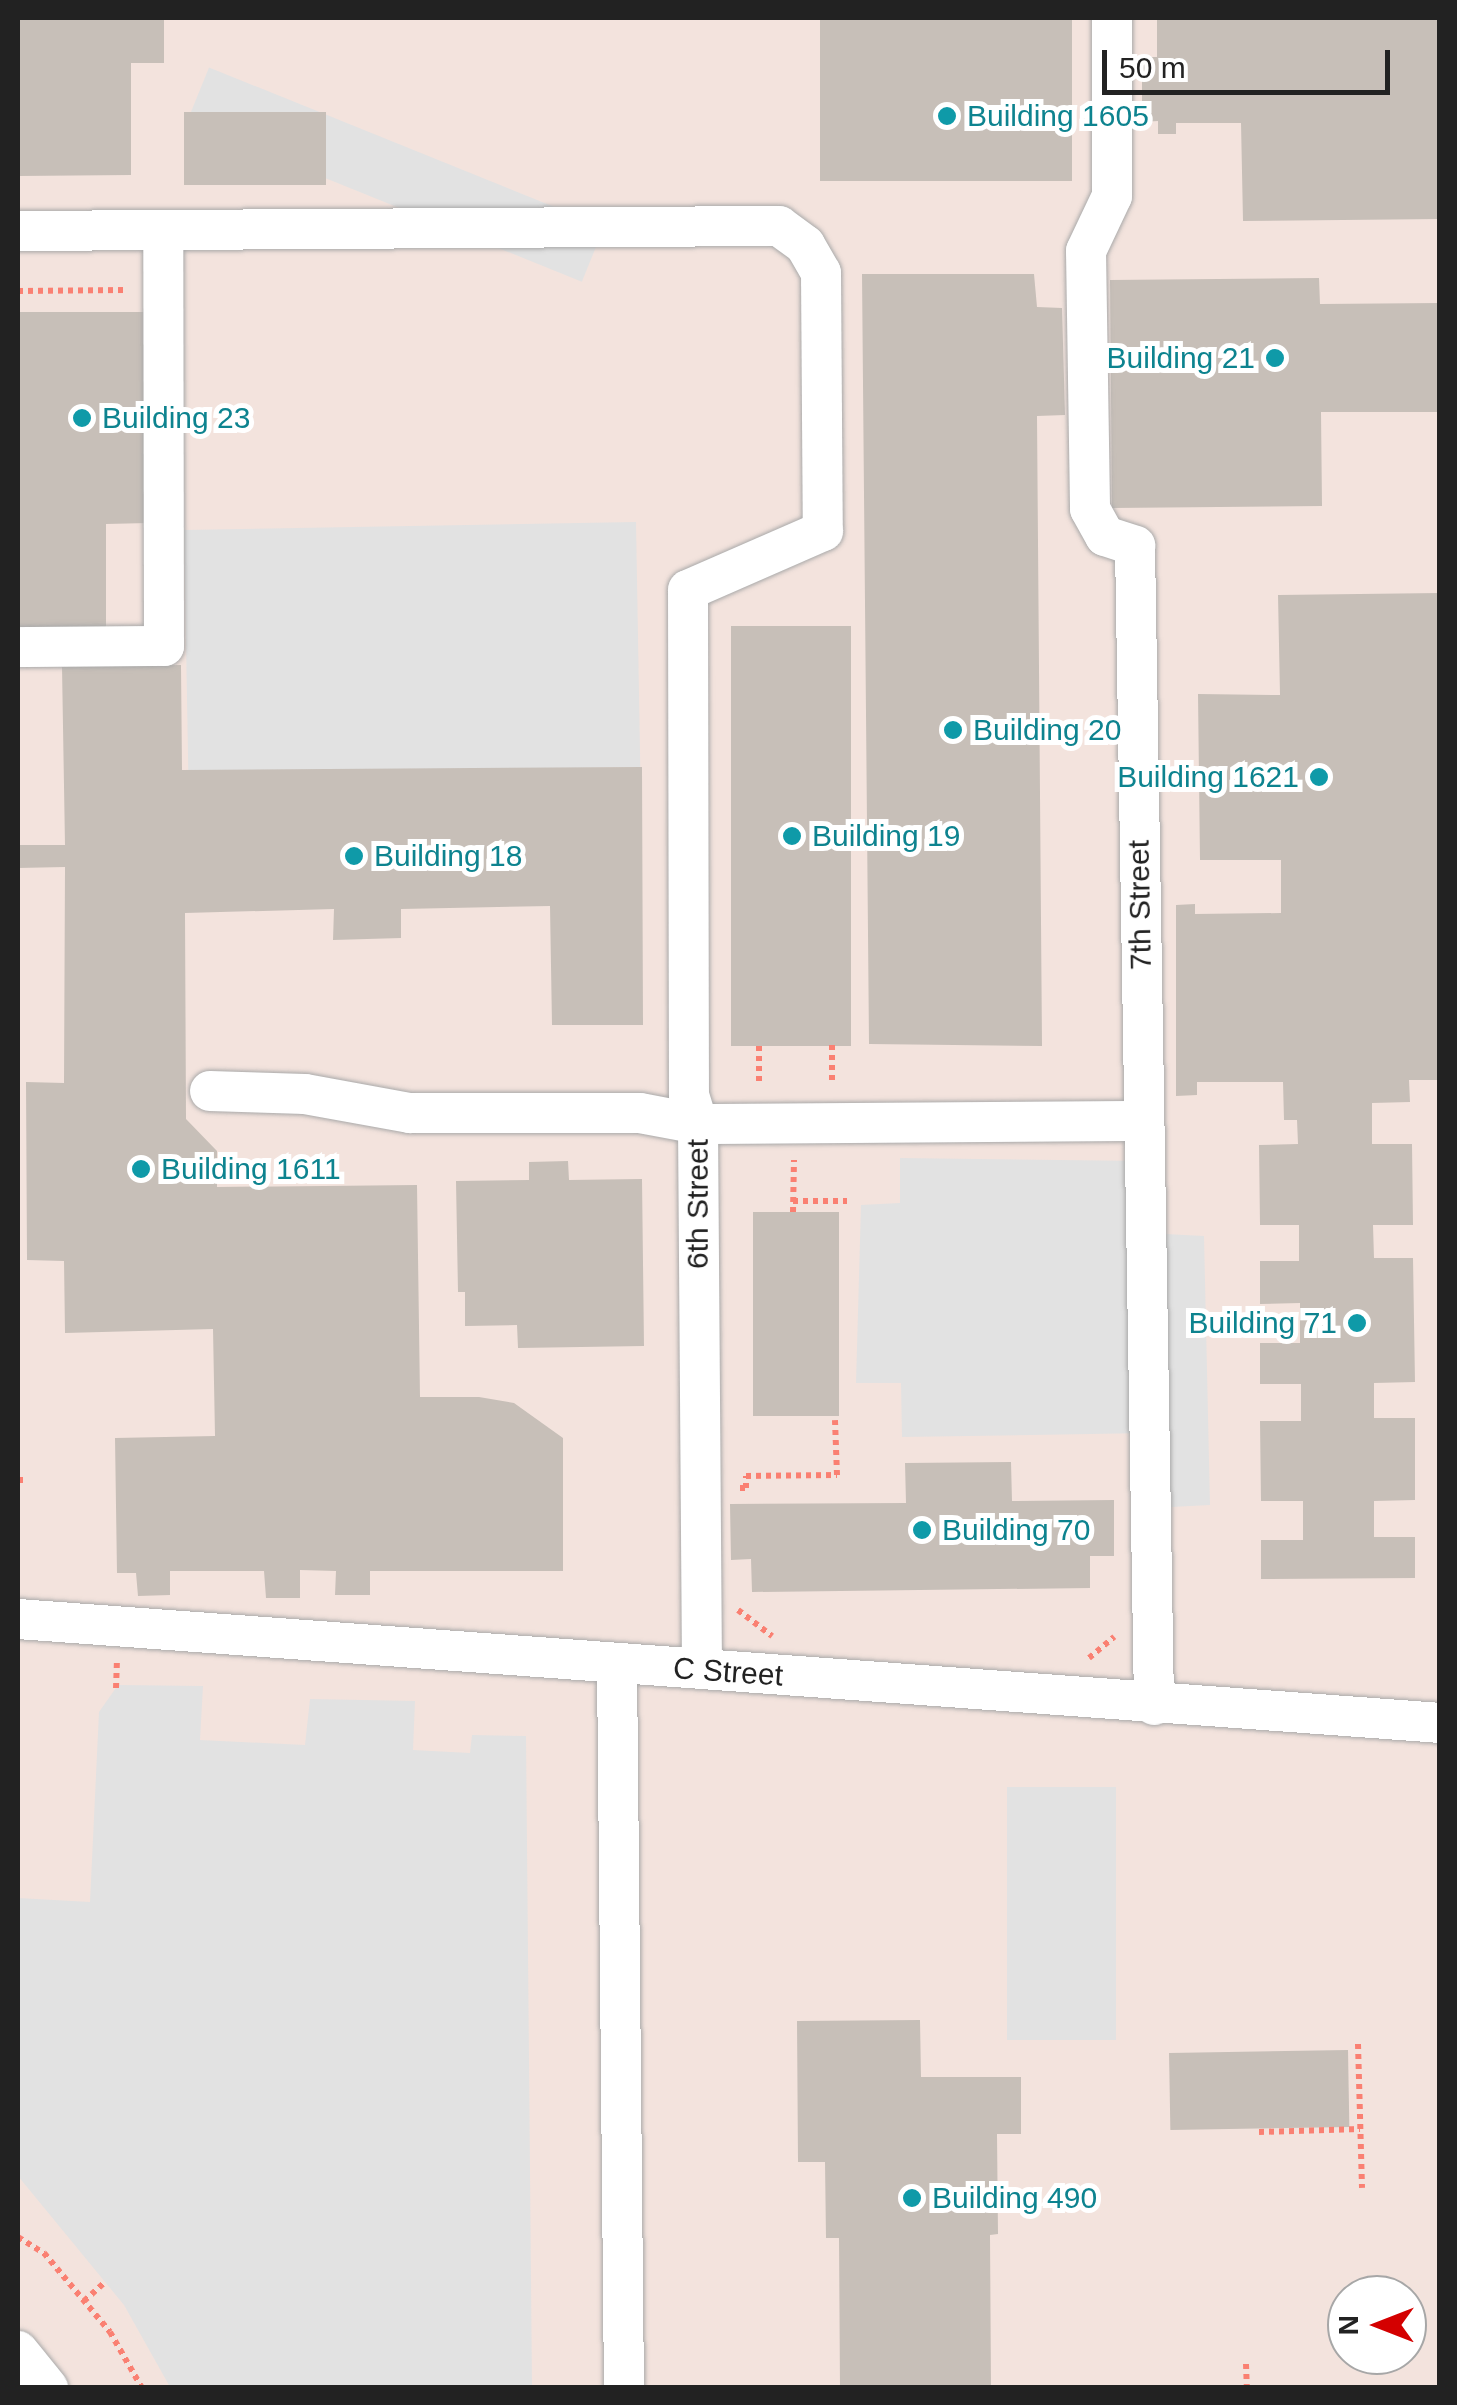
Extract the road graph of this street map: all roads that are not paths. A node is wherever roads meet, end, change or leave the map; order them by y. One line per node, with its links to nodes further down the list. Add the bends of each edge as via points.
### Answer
1 (1112, 18): 6 (street, 7th Street, via 1112,196 1086,251 1090,509 1105,536 1136,546)
2 (18, 230): 3 (street)
3 (163, 230): 4 (street, via 164,646); 7 (street, via 779,226 805,245 821,273 822,531 688,590 690,1095)
4 (18, 648)
5 (210, 1091): 7 (street, via 304,1094 410,1114 640,1114)
6 (1143, 1121): 7 (street, 6th Street); 11 (street, 7th Street)
7 (698, 1124): 10 (street, 6th Street)
8 (18, 1620): 9 (street, C Street)
9 (617, 1664): 10 (street, C Street); 15 (street)
10 (702, 1670): 11 (street, C Street)
11 (1154, 1705): 12 (street, C Street)
12 (1440, 1723)
13 (18, 2350): 14 (street)
14 (48, 2388)
15 (624, 2388)

